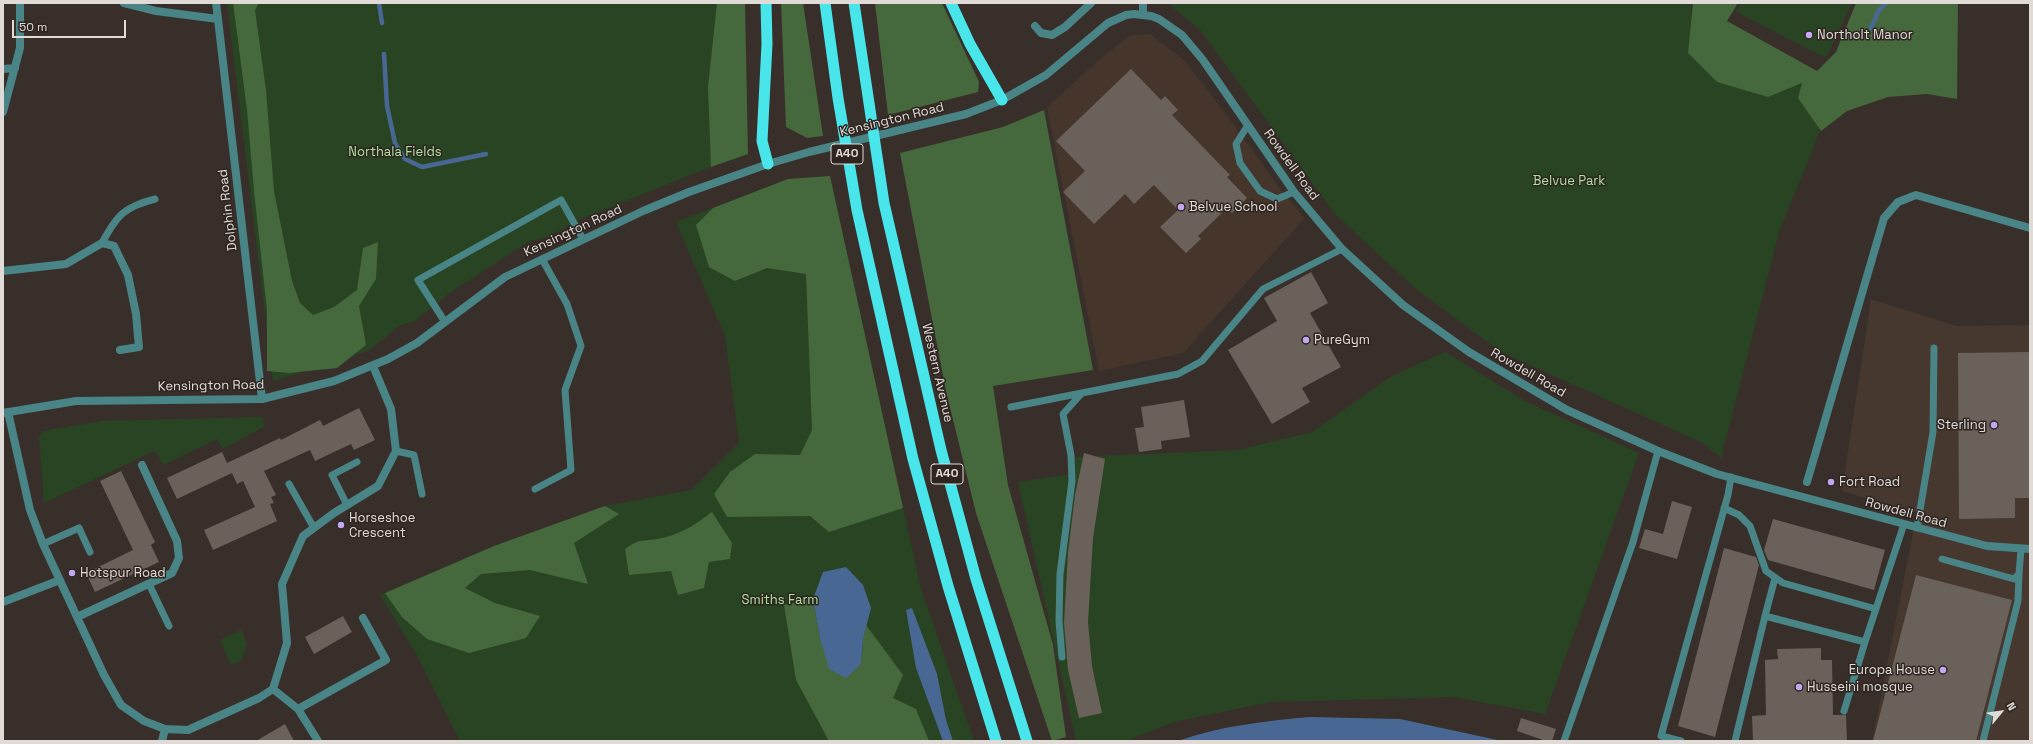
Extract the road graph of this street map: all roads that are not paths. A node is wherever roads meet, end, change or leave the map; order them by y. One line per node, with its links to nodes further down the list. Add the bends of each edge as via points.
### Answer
1 (20, 3): 13 (street, via 20,48)
2 (124, 3): 11 (street, via 156,11)
3 (216, 3): 11 (street, Dolphin Road)
4 (766, 3): 18 (highway, via 767,44 762,141)
5 (825, 3): 72 (highway, A40, via 857,210 913,459 948,586)
6 (854, 3): 73 (highway, Western Avenue / A40, via 884,203 941,450 976,579)
7 (951, 3): 15 (highway, via 970,44)
8 (1091, 3): 12 (street, via 1065,27 1052,35 1041,33)
9 (1143, 3): 10 (street)
10 (1143, 14): 15 (street, Kensington Road, via 1126,15 1108,23 1046,75); 17 (street, Rowdell Road, via 1159,19 1182,35)
11 (218, 19): 32 (street, Dolphin Road)
12 (1034, 26)
13 (16, 68): 14 (street); 16 (street)
14 (3, 69)
15 (1002, 100): 18 (street, Kensington Road, via 966,114)
16 (3, 112)
17 (1248, 125): 19 (street, Rowdell Road); 19 (lane, via 1236,144 1240,163 1260,191 1277,199)
18 (768, 164): 22 (street, Kensington Road, via 689,192)
19 (1294, 192): 24 (street, Rowdell Road)
20 (155, 199): 23 (lane, via 128,209 114,220)
21 (2030, 228): 40 (street, via 1916,195 1898,202 1884,218)
22 (583, 238): 25 (street, Kensington Road); 27 (lane, via 561,200 418,280)
23 (102, 243): 26 (street, via 66,264); 29 (street, via 114,246 128,275 136,314 138,347)
24 (1342, 249): 31 (lane, via 1263,289 1202,361 1189,370); 36 (street, Rowdell Road, via 1403,305 1469,352 1567,410)
25 (542, 258): 27 (street, Kensington Road, via 495,283); 42 (lane, via 567,304 580,346 565,390 571,470)
26 (3, 271)
27 (445, 322): 30 (street, Kensington Road, via 413,345)
28 (1934, 348): 48 (lane, via 1933,432)
29 (120, 350)
30 (373, 366): 32 (street, Kensington Road, via 319,386); 35 (street, via 391,409)
31 (1081, 394): 33 (lane); 65 (lane, via 1063,414 1071,455 1072,481 1060,574 1059,621)
32 (262, 399): 34 (street, Kensington Road, via 76,401)
33 (1011, 407)
34 (6, 412): 49 (street, via 30,510)
35 (396, 451): 43 (lane, via 414,455); 44 (street, via 378,486)
36 (1658, 451): 39 (street, Rowdell Road); 74 (lane, via 1633,542)
37 (357, 462): 44 (lane, via 332,475)
38 (142, 465): 57 (street, via 177,541 179,558 172,573)
39 (1731, 478): 45 (lane); 46 (street, Rowdell Road)
40 (1807, 482)
41 (289, 484): 47 (lane)
42 (535, 490)
43 (422, 494)
44 (347, 505): 47 (street)
45 (1724, 508): 55 (lane, via 1739,515 1750,526 1766,571); 75 (lane, via 1661,736)
46 (1904, 524): 48 (street, Rowdell Road); 59 (lane)
47 (314, 528): 66 (street, via 303,536 282,584 287,643)
48 (1917, 528): 50 (street, Rowdell Road, via 1987,546)
49 (43, 544): 52 (lane, via 79,528); 56 (street)
50 (2021, 549): 51 (street, Rowdell Road); 54 (lane)
51 (2030, 549)
52 (90, 552)
53 (1942, 559): 54 (lane, via 2014,579)
54 (2019, 574): 77 (lane, via 2018,601)
55 (1775, 578): 59 (lane, via 1783,583); 60 (lane)
56 (60, 580): 58 (street); 61 (street)
57 (149, 584): 61 (street); 63 (lane)
58 (3, 602)
59 (1876, 609): 64 (lane)
60 (1765, 616): 64 (lane); 76 (lane)
61 (77, 617): 69 (street, via 121,705 144,721)
62 (363, 618): 67 (street, via 386,660)
63 (169, 626)
64 (1865, 642): 68 (lane)
65 (1062, 657)
66 (273, 689): 67 (street); 69 (street, via 259,698 188,730)
67 (298, 709): 71 (street)
68 (1844, 711)
69 (165, 729): 70 (street)
70 (162, 741)
71 (318, 741)
72 (996, 741)
73 (1027, 741)
74 (1564, 741)
75 (1681, 741)
76 (1735, 741)
77 (1983, 741)

